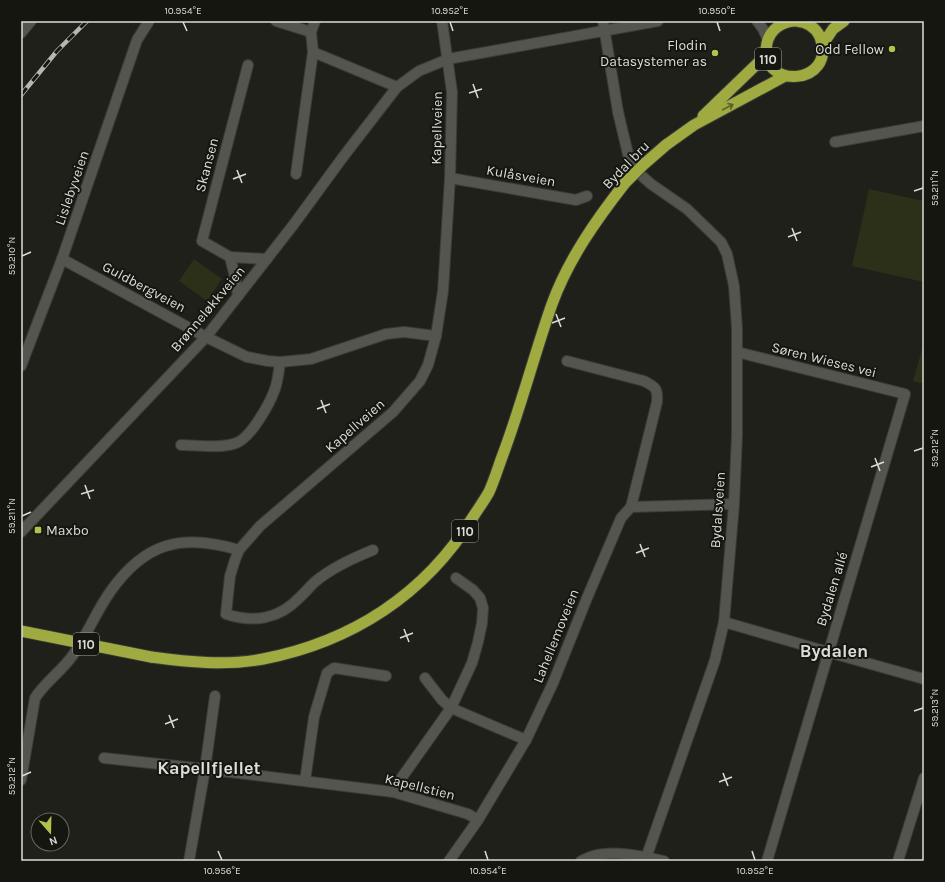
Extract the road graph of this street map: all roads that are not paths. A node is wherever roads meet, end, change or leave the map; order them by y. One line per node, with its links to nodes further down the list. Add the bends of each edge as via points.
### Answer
1 (31, 21): 12 (street)
2 (149, 21): 28 (street, Lislebyveien, via 138,40)
3 (276, 21): 11 (street)
4 (315, 21): 11 (street)
5 (442, 21): 17 (street, Kapellveien)
6 (658, 21): 10 (street, Brønneløkkveien)
7 (757, 21): 13 (street)
8 (795, 21): 13 (highway, 110, via 779,26); 14 (highway, 110, via 812,26)
9 (844, 21): 14 (highway, 110, via 833,29)
10 (603, 26): 17 (street, Brønneløkkveien); 33 (street, Bydalsveien, via 625,146 634,169 688,209 721,242 727,254 734,286)
11 (311, 32): 15 (street)
12 (21, 33)
13 (768, 40): 16 (highway, 110)
14 (823, 44): 19 (highway, 110, via 823,54 813,71 795,78)
15 (313, 52): 20 (street); 24 (street)
16 (767, 56): 19 (highway, 110, via 777,72); 21 (highway, 110)
17 (448, 59): 20 (street, Brønneløkkveien, via 419,71); 25 (street, Kapellveien, via 452,92)
18 (248, 65): 27 (street, Skansen, via 202,241)
19 (785, 76): 21 (highway, 110, one-way to 19)
20 (397, 87): 29 (street, Brønneløkkveien)
21 (694, 125): 46 (highway, Bydal bru / 110, bridge, via 666,145 625,183 571,262 552,303 489,492 460,539 429,575 392,606 356,627 308,647 261,659 221,663 185,662 151,657)
22 (924, 126): 23 (street)
23 (835, 142)
24 (296, 174)
25 (450, 178): 26 (street, Kulåsveien, via 576,200); 31 (street, Kapellveien, via 443,291)
26 (587, 196)
27 (230, 257): 29 (street, Skansen); 30 (street)
28 (62, 259): 32 (street, Guldbergveien); 36 (street, Lislebyveien)
29 (267, 259): 30 (street, Brønneløkkveien)
30 (238, 296): 32 (street, Brønneløkkveien)
31 (436, 336): 35 (street, Guldbergveien, via 404,332 386,334 311,359); 42 (street, Kapellveien, via 428,365 408,397 377,427 260,526)
32 (206, 337): 35 (street, Guldbergveien, via 246,357); 41 (street, Brønneløkkveien)
33 (736, 352): 37 (street, Søren Wieses vei); 39 (street, Bydalsveien)
34 (566, 361): 40 (street, via 644,381 653,385 658,393)
35 (280, 362): 38 (street, via 276,388 270,401 256,426 244,439 224,446)
36 (21, 366)
37 (905, 394): 47 (street, Bydalen allé)
38 (181, 445)
39 (734, 504): 40 (street); 45 (street, Bydalsveien)
40 (631, 508): 53 (street, Lahellemoveien, via 621,518 553,683)
41 (21, 532)
42 (239, 550): 43 (street, Kapellveien, via 230,576 226,614 256,619 283,611 325,574); 57 (street, via 205,543 184,542 153,551 130,568 109,593 73,655 35,698)
43 (373, 550)
44 (456, 578): 52 (street, via 477,594 482,608 479,636 472,663)
45 (724, 622): 47 (street); 61 (street, Bydalsveien, via 715,660)
46 (21, 631)
47 (828, 652): 50 (street); 66 (street, Bydalen allé)
48 (386, 676): 58 (street, via 334,668 327,673 314,717)
49 (425, 678): 52 (street)
50 (924, 678)
51 (215, 696): 55 (street)
52 (451, 708): 53 (street); 59 (street)
53 (526, 740): 60 (street, Lahellemoveien)
54 (104, 758): 55 (street, Kapellstien)
55 (205, 768): 58 (street, Kapellstien); 62 (street)
56 (924, 778): 67 (street)
57 (21, 780)
58 (305, 781): 59 (street, Kapellstien)
59 (393, 792): 60 (street, Kapellstien, via 468,814)
60 (478, 820): 63 (street, Lahellemoveien)
61 (646, 859): 64 (street, via 613,854 593,856); 65 (street)
62 (189, 861)
63 (449, 861)
64 (581, 861)
65 (664, 861)
66 (767, 861)
67 (898, 861)

